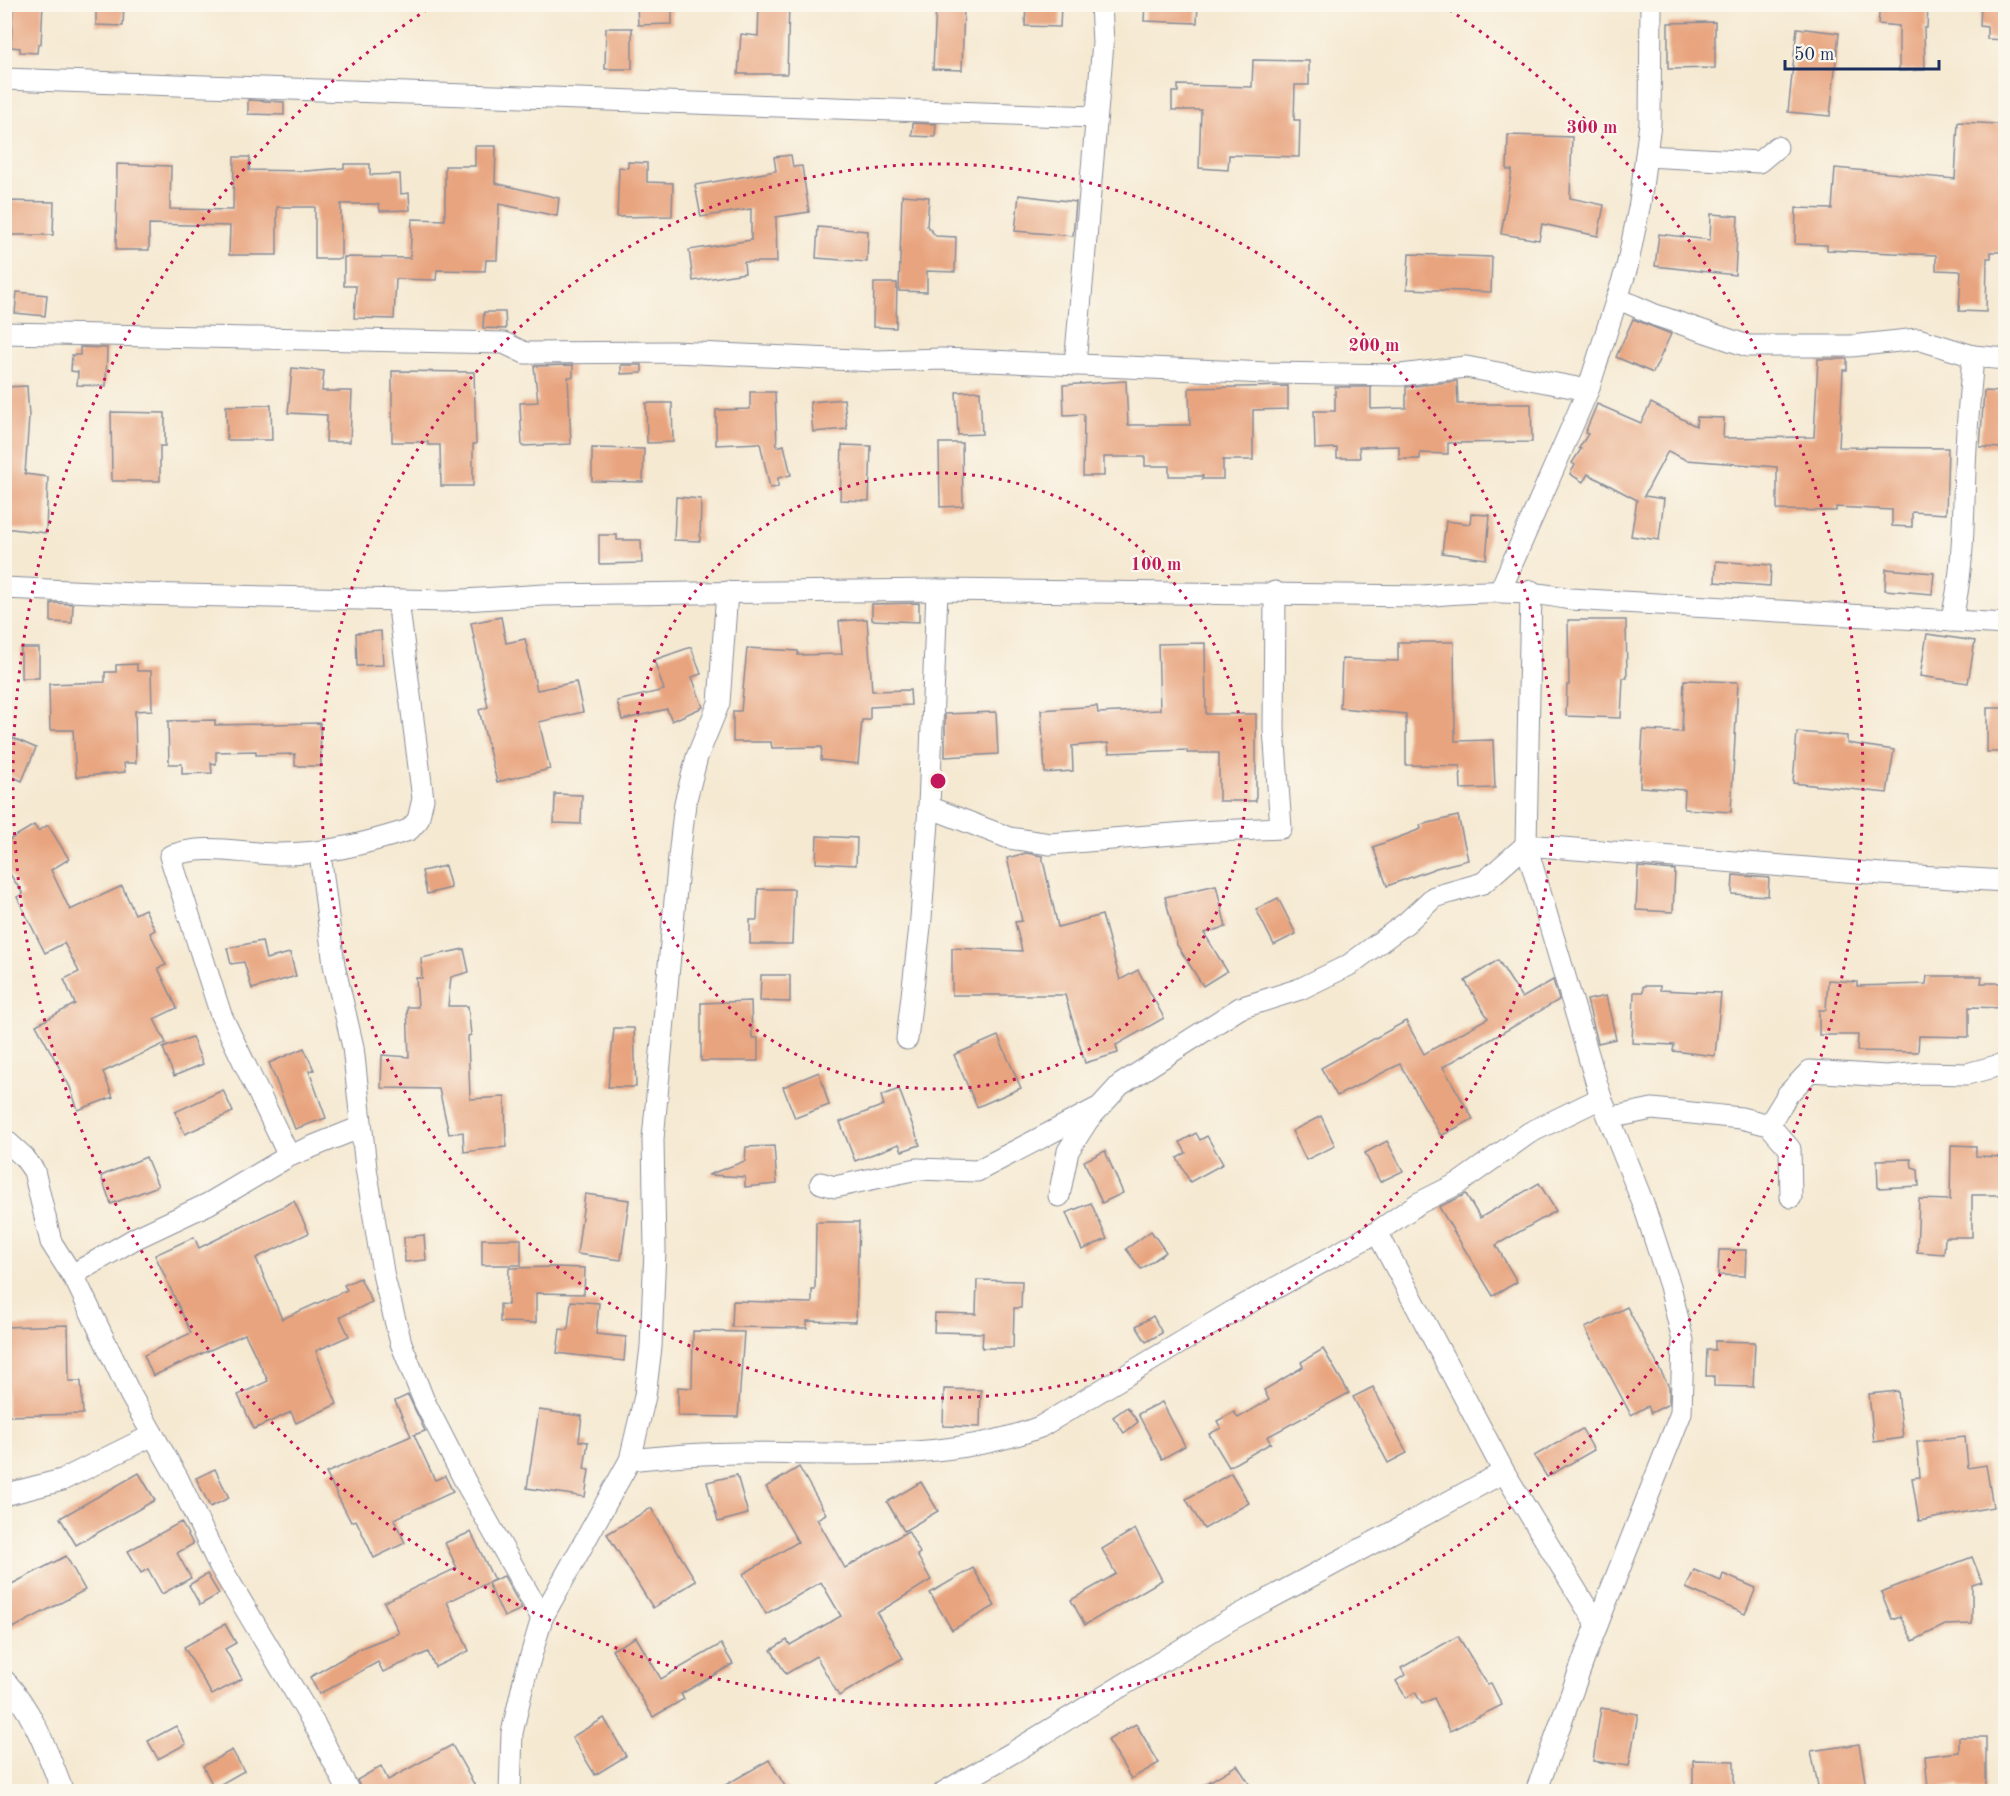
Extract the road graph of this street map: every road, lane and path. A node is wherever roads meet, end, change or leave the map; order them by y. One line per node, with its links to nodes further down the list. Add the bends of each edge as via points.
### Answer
1 (1101, 4): 4 (street, via 1103,43)
2 (1651, 4): 6 (street, via 1652,89)
3 (4, 79): 4 (street)
4 (1095, 117): 11 (street)
5 (1777, 147): 6 (street, via 1759,162)
6 (1646, 156): 7 (street, via 1627,267)
7 (1617, 298): 9 (street, via 1748,346 1851,346 1918,339); 12 (street)
8 (4, 333): 11 (street, via 504,343 525,353 674,352)
9 (1973, 356): 10 (street); 20 (street, via 1957,600)
10 (2006, 359)
11 (1075, 365): 12 (street, via 1390,375 1466,367)
12 (1588, 390): 15 (street)
13 (4, 588): 19 (street)
14 (937, 590): 17 (street); 18 (street); 22 (street)
15 (1500, 591): 16 (street); 18 (street, via 1421,596)
16 (1531, 591): 20 (street, via 1570,599); 23 (street)
17 (727, 592): 19 (street); 41 (street, via 719,703 697,757 685,803 653,1139 655,1250 651,1347)
18 (1275, 592): 22 (street, via 1274,729 1281,828 1050,844 1009,838)
19 (398, 600): 24 (street, via 423,799 418,820 409,830)
20 (1951, 621): 21 (street)
21 (2006, 624)
22 (929, 807): 26 (street)
23 (1526, 845): 25 (street); 28 (street); 29 (street, via 1483,883 1434,897 1349,965 1300,989 1240,1008 1120,1085)
24 (320, 853): 32 (street, via 334,964 353,1047); 34 (street, via 273,854 207,848 170,856 221,1015)
25 (2006, 881)
26 (907, 1039)
27 (2006, 1066): 31 (street, via 1967,1074 1886,1076 1810,1071 1788,1094)
28 (1601, 1098): 30 (street); 38 (street, via 1529,1133 1459,1183 1419,1203)
29 (1102, 1106): 35 (street, via 977,1171 917,1169 835,1187); 36 (street, via 1068,1151)
30 (1609, 1118): 31 (street, via 1652,1109 1741,1118); 45 (street, via 1670,1286 1683,1341 1684,1368 1681,1413 1672,1441)
31 (1769, 1125): 37 (street, via 1790,1149)
32 (361, 1126): 34 (street); 44 (street, via 384,1278 401,1343 424,1401 466,1484)
33 (4, 1138): 39 (street, via 34,1171 51,1242)
34 (289, 1156): 39 (street, via 208,1204 136,1238)
35 (821, 1183)
36 (1059, 1196)
37 (1791, 1197)
38 (1377, 1232): 41 (street, via 1019,1435 926,1450 737,1453); 42 (street)
39 (72, 1275): 40 (street)
40 (153, 1435): 43 (street, via 62,1480); 48 (street, via 217,1560 316,1726)
41 (630, 1460): 44 (street)
42 (1504, 1472): 45 (street); 50 (street, via 1228,1620)
43 (4, 1495)
44 (542, 1618): 49 (street, via 512,1733)
45 (1597, 1625): 51 (street)
46 (4, 1680): 47 (street, via 44,1744)
47 (63, 1791)
48 (349, 1791)
49 (510, 1791)
50 (944, 1791)
51 (1536, 1791)

